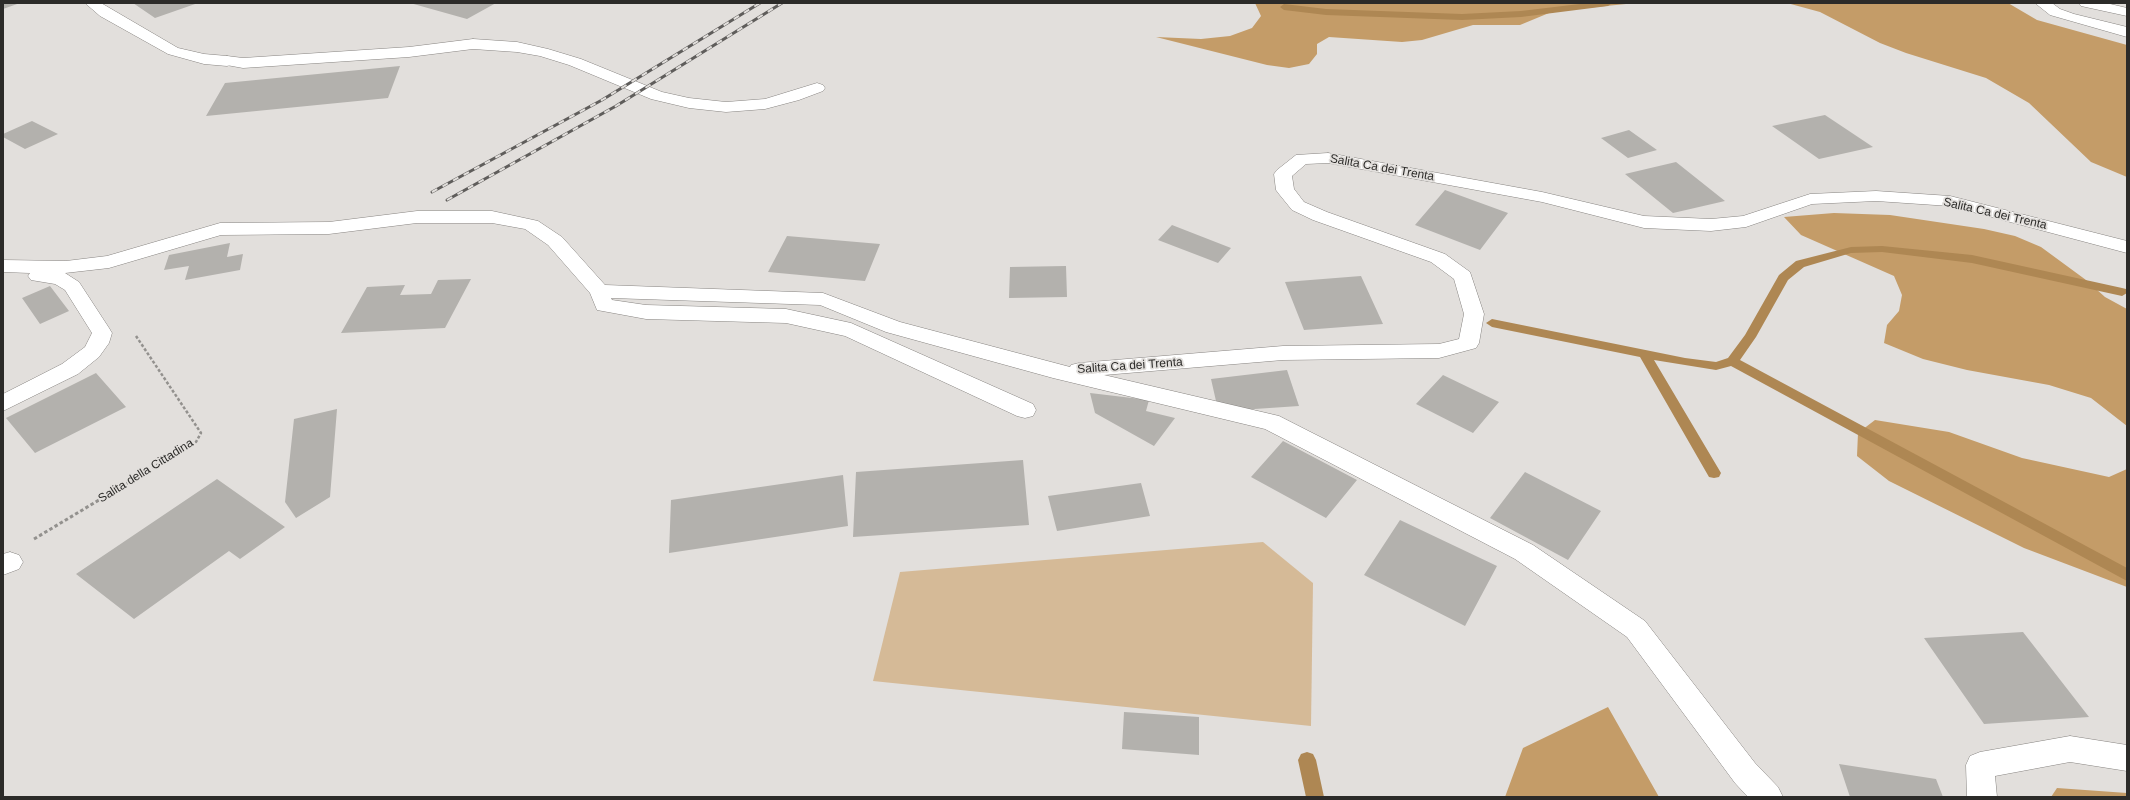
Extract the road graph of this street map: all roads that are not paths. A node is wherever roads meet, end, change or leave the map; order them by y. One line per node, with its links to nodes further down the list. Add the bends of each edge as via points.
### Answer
1 (92, 3): 6 (street, via 173,51 204,59 243,63 409,52 473,44 517,47 543,52 575,62 657,96 689,103 726,107 765,104)
2 (2042, 3): 5 (street, via 2068,18)
3 (2086, 3): 4 (street)
4 (2127, 12)
5 (2127, 32)
6 (817, 88)
7 (2127, 247): 10 (street, Salita Ca dei Trenta, via 1950,201 1876,196 1810,199 1746,221 1711,225 1644,222 1526,194 1328,158 1302,159 1283,174 1285,190 1298,206 1438,258 1463,276 1474,314 1469,343 1439,351 1283,353)
8 (3, 266): 9 (street, via 66,267 109,262 220,229 328,228 417,217 492,217 531,225 555,241); 11 (street, via 35,276 60,278 72,286 102,333 99,343 92,352 70,369)
9 (599, 291): 10 (street, via 823,299 893,328); 12 (street, via 604,305 646,312 786,316 851,330)
10 (1053, 371): 14 (street, via 1271,422 1524,552 1636,629 1745,773)
11 (3, 403)
12 (1025, 410)
13 (2127, 758): 15 (street, via 2070,749 1980,765)
14 (1768, 797)
15 (1982, 797)

